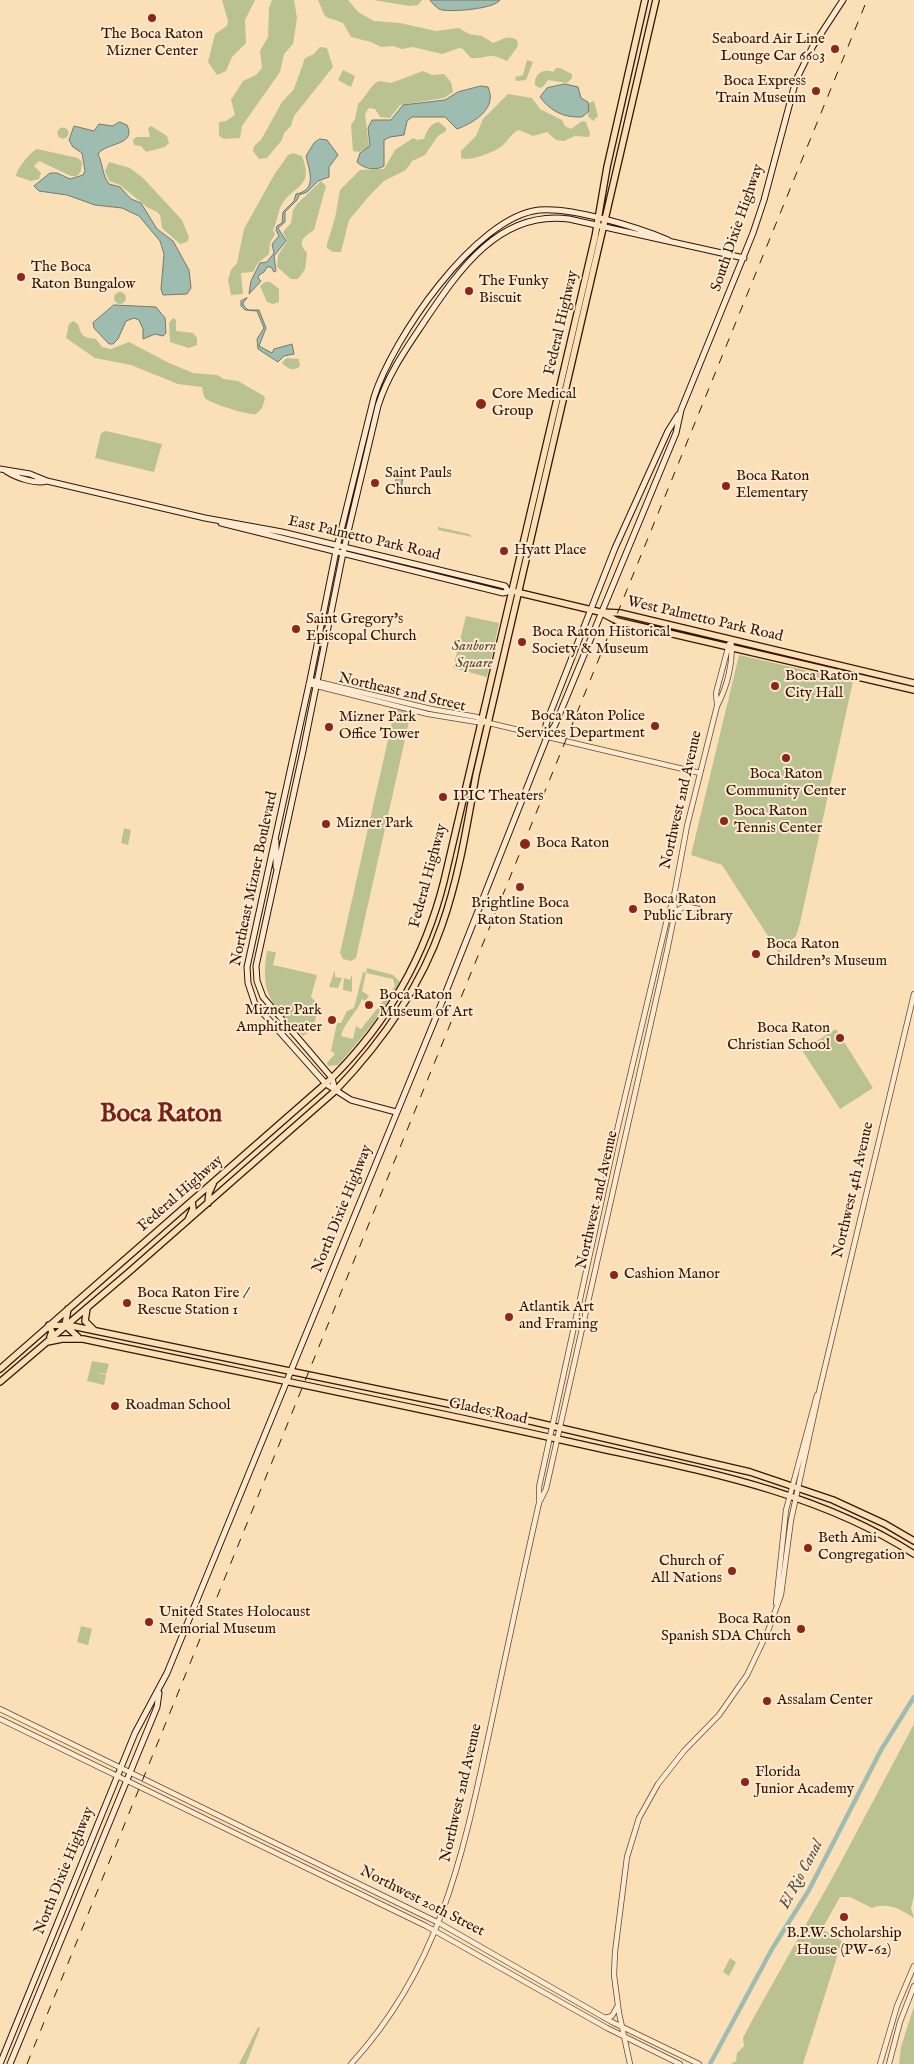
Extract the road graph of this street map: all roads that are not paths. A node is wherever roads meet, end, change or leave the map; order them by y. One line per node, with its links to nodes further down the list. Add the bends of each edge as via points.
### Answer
1 (646, 0): 4 (main road, Federal Highway)
2 (656, 0): 5 (main road, Federal Highway)
3 (843, 0): 11 (main road, South Dixie Highway, via 796,80 764,200)
4 (598, 219): 5 (main road, Northeast Mizner Boulevard); 6 (main road, Federal Highway); 21 (main road, Northeast Mizner Boulevard, via 553,210 522,214 488,234 448,273 402,339 379,380)
5 (606, 221): 7 (main road, Federal Highway); 8 (main road, Northeast Mizner Boulevard)
6 (597, 226): 7 (main road, Northeast Mizner Boulevard); 12 (main road, Federal Highway); 22 (main road, Northeast Mizner Boulevard, via 549,217 527,221 490,243 456,276 400,357 386,383)
7 (604, 228): 9 (main road, Northeast Mizner Boulevard); 13 (main road, Federal Highway)
8 (636, 229): 9 (main road); 10 (main road, Northeast Mizner Boulevard)
9 (634, 235): 10 (main road, Northeast Mizner Boulevard)
10 (668, 240): 11 (main road)
11 (744, 258): 14 (main road, South Dixie Highway)
12 (585, 276): 13 (main road); 15 (main road, Federal Highway)
13 (590, 287): 17 (main road, Federal Highway)
14 (681, 410): 27 (main road, South Dixie Highway, via 632,509); 28 (main road, South Dixie Highway, via 676,433)
15 (545, 449): 16 (main road, Federal Highway); 17 (main road)
16 (542, 462): 19 (main road); 25 (main road, Federal Highway)
17 (549, 464): 19 (main road, Federal Highway)
18 (3, 470): 20 (main road, East Palmetto Park Road)
19 (546, 477): 26 (main road, Federal Highway)
20 (211, 519): 21 (main road, East Palmetto Park Road); 23 (main road, East Palmetto Park Road)
21 (337, 545): 22 (main road, East Palmetto Park Road); 23 (main road, Northeast Mizner Boulevard)
22 (344, 546): 24 (main road, Northeast Mizner Boulevard); 25 (main road, East Palmetto Park Road, via 505,586)
23 (336, 551): 24 (main road, East Palmetto Park Road); 35 (main road, Northeast Mizner Boulevard)
24 (343, 553): 25 (main road, East Palmetto Park Road, via 503,593); 37 (main road, Northeast Mizner Boulevard)
25 (509, 591): 26 (main road, East Palmetto Park Road); 39 (main road, Federal Highway)
26 (518, 593): 27 (main road, East Palmetto Park Road); 40 (main road, Federal Highway)
27 (589, 610): 28 (main road, East Palmetto Park Road); 41 (main road, North Dixie Highway, via 546,725)
28 (600, 612): 29 (main road, West Palmetto Park Road, via 617,613); 30 (main road, West Palmetto Park Road, via 614,621); 41 (main road, North Dixie Highway, via 555,725)
29 (731, 640): 30 (street, Northwest 2nd Avenue); 31 (main road, West Palmetto Park Road)
30 (730, 647): 32 (main road, West Palmetto Park Road); 42 (street, Northwest 2nd Avenue, via 716,693 717,706)
31 (861, 670): 32 (main road); 33 (main road, West Palmetto Park Road)
32 (847, 674): 34 (main road, West Palmetto Park Road)
33 (883, 676): 34 (main road); 36 (main road, West Palmetto Park Road)
34 (865, 679): 38 (main road, West Palmetto Park Road)
35 (310, 682): 37 (street, Northeast 2nd Street); 43 (main road, Northeast Mizner Boulevard)
36 (914, 682)
37 (317, 684): 39 (street, Northeast 2nd Street); 44 (main road, Northeast Mizner Boulevard)
38 (914, 690)
39 (481, 721): 40 (street, Northeast 2nd Street); 50 (main road, Federal Highway, via 440,896)
40 (489, 723): 41 (street, Northeast 2nd Street); 51 (main road, Federal Highway, via 452,891)
41 (547, 737): 42 (street, Northeast 2nd Street); 60 (main road, North Dixie Highway)
42 (700, 773): 47 (street, Northwest 2nd Avenue)
43 (284, 799): 44 (main road); 45 (main road, Northeast Mizner Boulevard)
44 (288, 820): 46 (main road, Northeast Mizner Boulevard)
45 (275, 838): 46 (main road); 56 (main road, Northeast Mizner Boulevard, via 247,967 253,1001)
46 (277, 869): 55 (main road, Northeast Mizner Boulevard, via 256,975 263,997)
47 (674, 901): 49 (street, Northwest 2nd Avenue); 76 (street, Northwest 2nd Avenue, via 618,1130)
48 (698, 909): 49 (street, via 686,906)
49 (675, 912): 77 (street, Northwest 2nd Avenue)
50 (420, 951): 51 (main road, via 421,962); 52 (main road, Federal Highway)
51 (425, 966): 53 (main road, Federal Highway)
52 (408, 976): 53 (main road); 57 (main road, Federal Highway, via 369,1037)
53 (410, 994): 59 (main road, Federal Highway, via 378,1042)
54 (914, 994): 80 (street, Northwest 4th Avenue)
55 (292, 1033): 56 (main road); 57 (main road, Northeast Mizner Boulevard)
56 (285, 1039): 58 (main road, Northeast Mizner Boulevard)
57 (332, 1078): 58 (main road, Federal Highway); 59 (main road, Northeast Mizner Boulevard)
58 (326, 1084): 59 (main road, Northeast Mizner Boulevard); 61 (main road, Federal Highway)
59 (335, 1091): 60 (main road, via 351,1100); 63 (main road, Federal Highway)
60 (396, 1112): 73 (main road, North Dixie Highway)
61 (215, 1180): 62 (main road, Federal Highway); 63 (main road)
62 (192, 1200): 64 (main road, via 193,1209); 66 (main road, Federal Highway)
63 (208, 1204): 64 (main road, Federal Highway)
64 (187, 1221): 65 (main road, Federal Highway)
65 (88, 1306): 68 (main road, Federal Highway); 69 (main road, via 85,1320)
66 (68, 1309): 67 (main road, Federal Highway); 68 (main road)
67 (49, 1325): 68 (main road, Glades Road); 71 (main road, via 52,1332); 72 (main road, Federal Highway)
68 (64, 1325): 69 (main road, Glades Road); 70 (main road); 71 (main road, Federal Highway)
69 (94, 1330): 73 (main road, Glades Road)
70 (83, 1339): 71 (main road, Glades Road); 75 (main road, Glades Road)
71 (47, 1340): 74 (main road, Federal Highway)
72 (0, 1369)
73 (289, 1372): 75 (main road, North Dixie Highway); 76 (main road, Glades Road)
74 (0, 1382)
75 (284, 1382): 78 (main road, Glades Road); 87 (main road, North Dixie Highway)
76 (552, 1425): 77 (main road, Glades Road); 78 (street, Northwest 2nd Avenue)
77 (560, 1427): 79 (street, Northwest 2nd Avenue); 80 (main road, Glades Road)
78 (549, 1437): 79 (main road, Glades Road); 83 (street, Northwest 2nd Avenue)
79 (557, 1439): 81 (main road, Glades Road, via 747,1482); 83 (street, Northwest 2nd Avenue, via 546,1489)
80 (796, 1486): 81 (street, Northwest 4th Avenue); 82 (street, Northwest 4th Avenue); 84 (main road, Glades Road, via 862,1513)
81 (790, 1496): 82 (main road, Glades Road); 86 (street, Northwest 4th Avenue, via 784,1520)
82 (796, 1498): 85 (main road, Glades Road, via 863,1525); 86 (street, Northwest 4th Avenue, via 785,1577)
83 (539, 1503): 102 (street, Northwest 2nd Avenue, via 465,1844)
84 (914, 1541)
85 (914, 1554)
86 (776, 1606): 108 (street, Northwest 4th Avenue, via 756,1660 738,1690 667,1772 646,1803 636,1826 624,1866 616,1943 614,1975)
87 (160, 1690): 92 (main road, North Dixie Highway, via 138,1727); 93 (main road, North Dixie Highway, via 157,1707)
88 (0, 1709): 90 (street, Northwest 20th Street)
89 (0, 1719): 91 (street, Northwest 20th Street)
90 (56, 1736): 91 (street); 92 (street, Northwest 20th Street)
91 (53, 1745): 94 (street, Northwest 20th Street)
92 (120, 1768): 93 (street, Northwest 20th Street); 94 (main road, North Dixie Highway)
93 (129, 1772): 95 (main road, North Dixie Highway); 96 (street, Northwest 20th Street)
94 (117, 1776): 95 (street, Northwest 20th Street); 100 (main road, North Dixie Highway)
95 (125, 1780): 97 (street, Northwest 20th Street); 101 (main road, North Dixie Highway)
96 (218, 1816): 97 (street); 98 (street, Northwest 20th Street)
97 (204, 1818): 99 (street, Northwest 20th Street)
98 (310, 1860): 99 (street); 102 (street, Northwest 20th Street)
99 (306, 1867): 103 (street, Northwest 20th Street)
100 (68, 1897): 101 (main road); 113 (main road, North Dixie Highway)
101 (76, 1901): 114 (main road, North Dixie Highway)
102 (439, 1923): 103 (street, Northwest 2nd Avenue); 105 (street, Northwest 20th Street)
103 (436, 1931): 106 (street, Northwest 20th Street); 115 (street, Northwest 2nd Avenue, via 392,2013)
104 (914, 1966): 119 (street, via 895,2012)
105 (530, 1975): 106 (street); 109 (street, Northwest 20th Street)
106 (526, 1982): 111 (street, Northwest 20th Street)
107 (914, 1986): 120 (street)
108 (618, 2006): 109 (street, via 612,2016); 110 (street, Northwest 4th Avenue)
109 (605, 2018): 110 (street, Northwest 20th Street)
110 (622, 2027): 111 (street, Northwest 4th Avenue); 112 (street, Northwest 20th Street)
111 (625, 2038): 116 (street, Northwest 4th Avenue); 117 (street, Northwest 20th Street)
112 (688, 2062): 118 (street, Northwest 20th Street)
113 (0, 2064)
114 (10, 2064)
115 (351, 2064)
116 (630, 2064)
117 (680, 2064)
118 (698, 2064)
119 (880, 2064)
120 (889, 2064)

